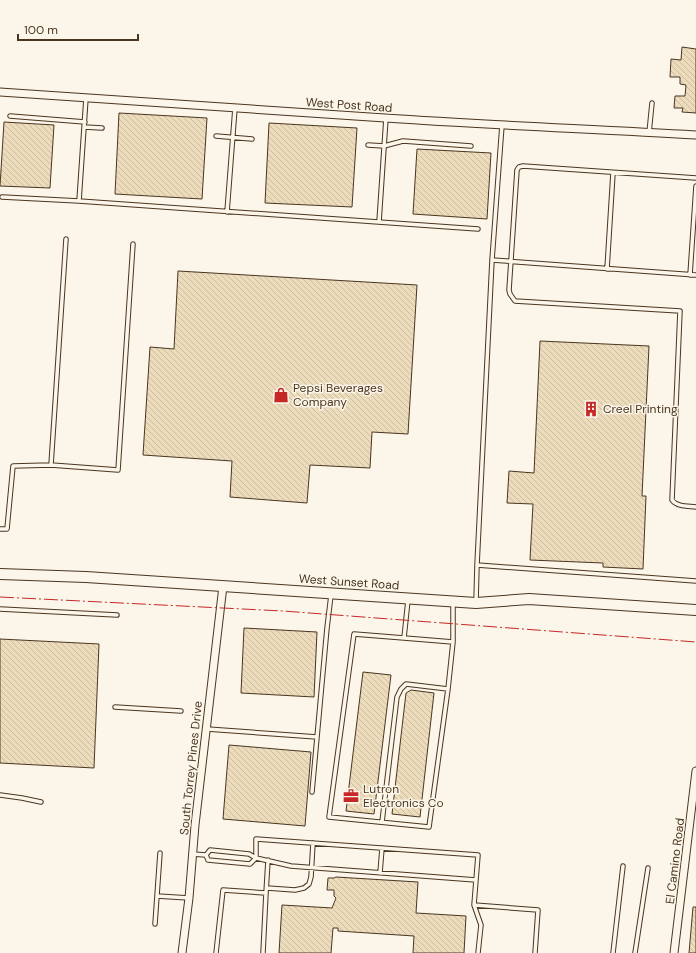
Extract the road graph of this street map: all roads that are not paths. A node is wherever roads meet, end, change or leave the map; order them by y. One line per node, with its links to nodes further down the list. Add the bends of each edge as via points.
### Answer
1 (0, 92): 2 (street, West Post Road)
2 (86, 98): 4 (street, West Post Road); 7 (lane)
3 (652, 103): 11 (lane)
4 (235, 108): 6 (street, West Post Road); 14 (lane)
5 (10, 116): 7 (lane)
6 (386, 118): 8 (street, West Post Road); 17 (lane)
7 (85, 122): 9 (lane)
8 (502, 125): 11 (street, West Post Road); 29 (lane)
9 (84, 127): 10 (lane); 23 (lane)
10 (102, 128)
11 (649, 133): 13 (street, West Post Road)
12 (216, 136): 14 (lane)
13 (696, 136)
14 (233, 137): 15 (lane); 24 (lane)
15 (252, 139)
16 (368, 145): 17 (lane)
17 (384, 146): 18 (lane, via 403,141); 25 (lane)
18 (471, 146)
19 (613, 172): 20 (lane); 30 (lane, via 519,167); 31 (lane)
20 (696, 178)
21 (696, 186): 32 (lane)
22 (2, 197): 23 (lane)
23 (79, 201): 24 (lane)
24 (227, 212): 25 (lane)
25 (379, 222): 26 (lane)
26 (478, 229)
27 (66, 239): 34 (lane)
28 (133, 244): 34 (lane, via 118,470)
29 (492, 260): 30 (lane); 37 (lane)
30 (511, 261): 31 (lane); 35 (lane, via 509,290 515,300 680,311 672,500 677,505)
31 (607, 269): 32 (lane)
32 (690, 275): 33 (lane)
33 (696, 276)
34 (51, 465): 36 (lane, via 13,466 7,529)
35 (696, 507)
36 (0, 529)
37 (477, 565): 39 (lane); 44 (lane)
38 (0, 574): 40 (main road, West Sunset Road)
39 (696, 581)
40 (223, 586): 41 (main road, West Sunset Road); 53 (street, South Torrey Pines Drive)
41 (332, 594): 42 (main road, West Sunset Road); 54 (lane)
42 (408, 599): 43 (main road, West Sunset Road); 48 (lane)
43 (453, 602): 44 (main road, West Sunset Road); 49 (lane)
44 (476, 604): 46 (main road, West Sunset Road, via 529,599)
45 (0, 609): 47 (lane)
46 (696, 610)
47 (118, 615)
48 (404, 638): 49 (lane); 59 (lane, via 354,634 329,817)
49 (453, 642): 50 (lane)
50 (448, 689): 59 (lane, via 406,684 397,697); 59 (lane, via 429,827)
51 (115, 707): 52 (lane)
52 (181, 711)
53 (206, 729): 54 (lane); 63 (street, South Torrey Pines Drive)
54 (317, 737): 56 (lane)
55 (696, 771): 85 (street, El Camino Road)
56 (312, 792)
57 (0, 795): 58 (lane)
58 (41, 802)
59 (382, 822)
60 (313, 843): 61 (lane); 65 (lane, via 256,839); 68 (lane)
61 (382, 848): 70 (lane); 71 (lane, via 478,855)
62 (160, 853): 74 (lane)
63 (192, 854): 64 (lane); 75 (street, South Torrey Pines Drive)
64 (206, 855): 65 (lane, via 210,850 250,854); 65 (lane, via 208,860 250,864)
65 (256, 858): 66 (lane)
66 (268, 860): 68 (lane, via 291,866); 72 (lane)
67 (623, 866): 83 (lane)
68 (311, 867): 70 (lane); 72 (lane, via 309,884 304,888)
69 (648, 868): 84 (lane)
70 (380, 873): 71 (lane)
71 (476, 880): 76 (lane)
72 (267, 888): 73 (lane)
73 (266, 893): 79 (lane, via 223,890); 80 (lane)
74 (157, 896): 75 (lane); 77 (lane)
75 (189, 898): 78 (street, South Torrey Pines Drive)
76 (474, 905): 81 (lane, via 481,925); 82 (lane, via 538,910)
77 (155, 924)
78 (182, 953)
79 (216, 953)
80 (263, 953)
81 (478, 953)
82 (535, 953)
83 (613, 953)
84 (635, 953)
85 (674, 953)

